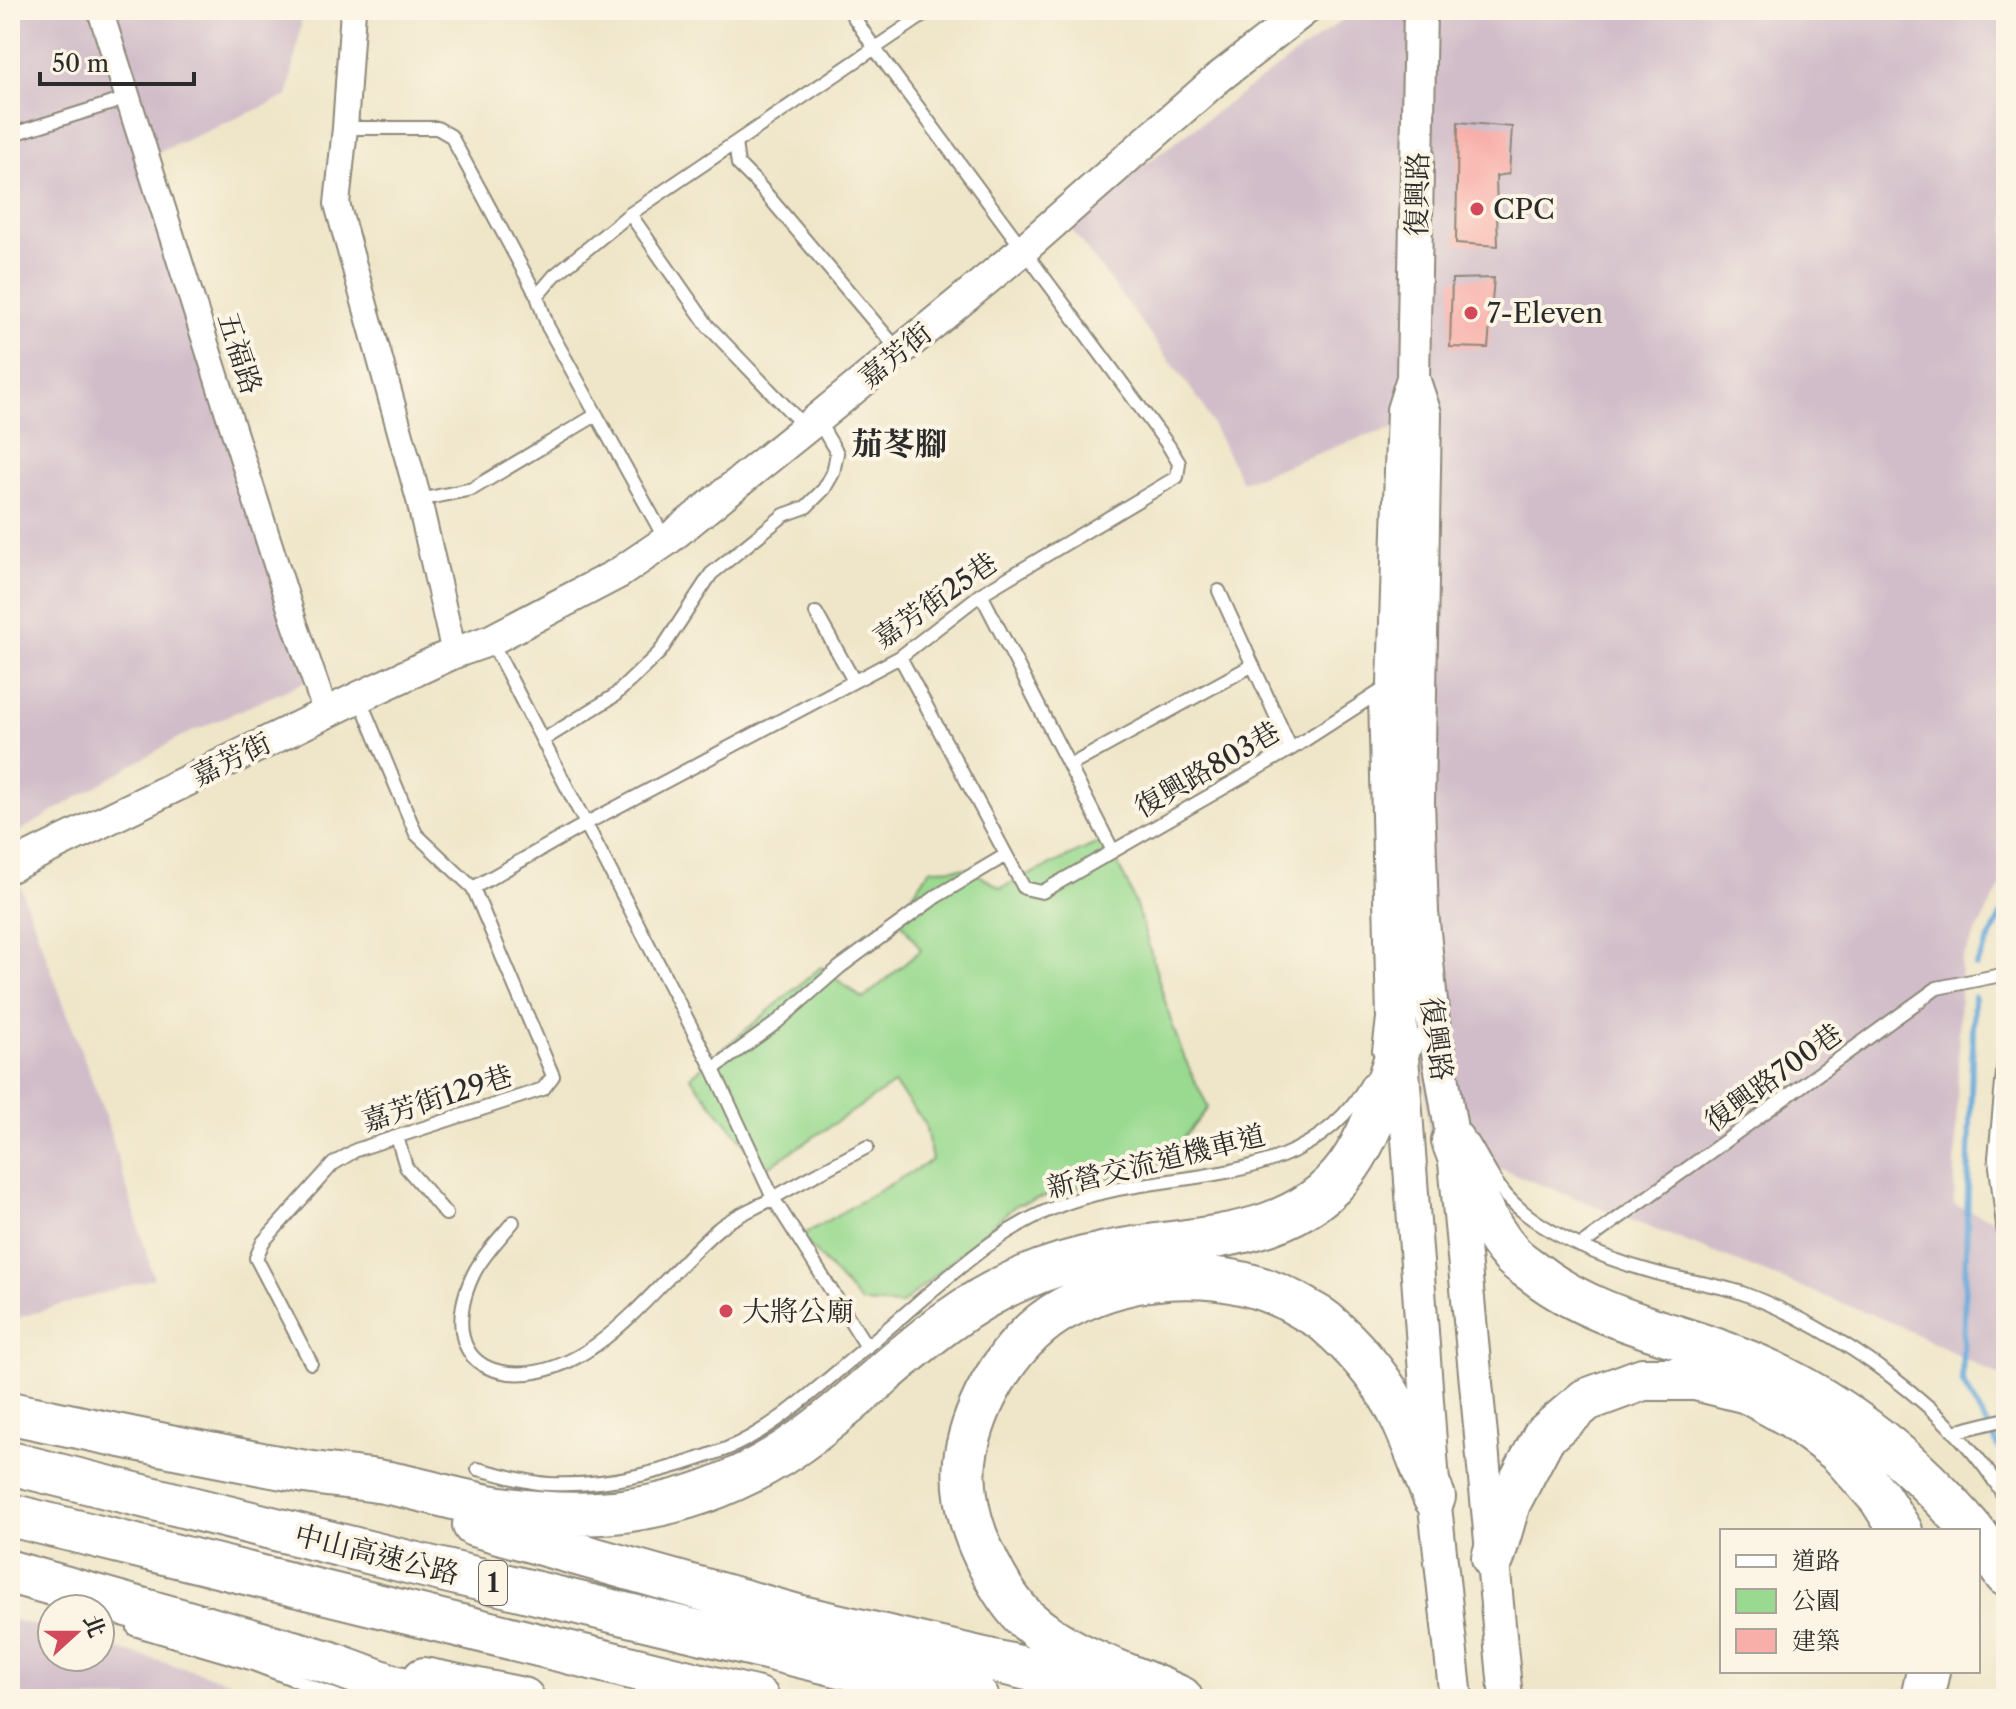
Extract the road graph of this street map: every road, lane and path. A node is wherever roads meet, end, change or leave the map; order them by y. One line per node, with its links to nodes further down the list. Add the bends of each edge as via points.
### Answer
1 (100, 10): 8 (street, 五福路)
2 (353, 10): 9 (street)
3 (849, 10): 7 (lane)
4 (931, 10): 7 (lane)
5 (1305, 10): 13 (street, 嘉芳街, via 1217,79)
6 (1420, 10): 16 (main road, 復興路)
7 (875, 49): 11 (lane); 13 (lane)
8 (128, 98): 10 (lane); 31 (street, 五福路)
9 (345, 128): 14 (lane, via 437,128 451,136); 19 (street, via 337,204)
10 (10, 135)
11 (735, 143): 12 (lane); 15 (lane, via 738,164)
12 (630, 214): 14 (lane); 18 (lane, via 708,326)
13 (1024, 249): 15 (street, 嘉芳街); 22 (lane, 嘉芳街25巷, via 1179,463 1177,477)
14 (537, 296): 17 (lane)
15 (899, 351): 18 (street, 嘉芳街)
16 (1413, 378): 29 (main road, 復興路, via 1403,410); 41 (main road, 復興路, via 1425,414)
17 (596, 415): 19 (lane, via 472,489); 20 (lane)
18 (812, 423): 20 (street, 嘉芳街); 32 (lane, via 837,453 824,489 711,574 660,652 614,696)
19 (419, 500): 25 (street)
20 (666, 541): 24 (street, 嘉芳街, via 619,573)
21 (1219, 591): 27 (lane)
22 (981, 594): 26 (lane, 嘉芳街25巷); 34 (lane)
23 (816, 613): 28 (lane)
24 (491, 640): 25 (street, 嘉芳街); 32 (lane)
25 (454, 653): 30 (street, 嘉芳街)
26 (900, 657): 28 (lane, 嘉芳街25巷); 37 (lane)
27 (1253, 665): 33 (lane); 34 (lane)
28 (854, 681): 35 (lane, 嘉芳街25巷)
29 (1384, 689): 33 (lane, 復興路803巷); 41 (main road, 復興路); 52 (lane, 新營交流道機車道, via 1383,1018 1377,1064 1358,1098 1338,1123 1264,1163 1106,1192 1022,1223 981,1248)
30 (359, 697): 31 (street, 嘉芳街); 39 (lane, 嘉芳街129巷, via 416,834)
31 (326, 713): 38 (street, 嘉芳街)
32 (543, 740): 35 (lane)
33 (1291, 749): 36 (lane, 復興路803巷)
34 (1071, 765): 36 (lane)
35 (587, 823): 39 (lane, 嘉芳街25巷); 43 (lane)
36 (1113, 851): 37 (lane, 復興路803巷, via 1042,892 1024,888)
37 (1006, 855): 43 (lane, via 937,896)
38 (10, 867)
39 (473, 888): 45 (lane, 嘉芳街129巷, via 553,1076 543,1089)
40 (2006, 974): 50 (lane, 復興路700巷, via 1937,988)
41 (1417, 1032): 44 (main road, 復興路); 59 (highway, via 1348,1166 1317,1201 1279,1221 1237,1232 1102,1254 1025,1277 966,1308 923,1339 801,1441 749,1473 695,1496 630,1513 573,1515 500,1508 379,1481); 60 (main road, 復興路)
42 (2006, 1040): 51 (lane, via 1995,1158)
43 (713, 1069): 47 (lane)
44 (1460, 1125): 50 (lane, via 1501,1190 1543,1227); 64 (highway, via 1465,1176 1511,1255 1554,1288 1610,1314 1769,1371 1823,1402 1898,1453); 66 (main road, 復興路)
45 (397, 1137): 48 (lane, via 406,1167); 53 (lane, 嘉芳街129巷, via 333,1164 263,1242 256,1258)
46 (867, 1147): 47 (lane)
47 (773, 1198): 49 (lane, via 720,1227 581,1357 543,1370 509,1373 472,1358 462,1338 460,1311 473,1273); 52 (lane)
48 (446, 1214)
49 (513, 1222)
50 (1580, 1246): 56 (lane, via 1651,1272 1740,1292 1804,1320 1852,1349)
51 (2006, 1251)
52 (867, 1347): 58 (lane, 新營交流道機車道, via 787,1414 729,1448 676,1466 615,1481 547,1485)
53 (311, 1363)
54 (10, 1413): 59 (highway)
55 (2006, 1419): 56 (lane)
56 (1954, 1432): 61 (lane, via 1991,1473)
57 (10, 1463): 77 (highway, 中山高速公路 / 1)
58 (478, 1469)
59 (309, 1472): 72 (highway, via 373,1496 801,1617 1134,1693)
60 (1434, 1497): 72 (highway, via 1394,1403 1363,1360 1326,1322 1283,1296 1235,1280 1156,1280 1064,1308 1033,1332 982,1401 967,1449 966,1495 974,1534 995,1579 1024,1617 1092,1660); 78 (main road, 復興路)
61 (2006, 1500)
62 (10, 1515): 76 (highway, 中山高速公路 / 1)
63 (1900, 1529): 66 (highway, via 1839,1452 1791,1416 1747,1392 1695,1379 1643,1379 1586,1400 1544,1436 1509,1503)
64 (1971, 1529)
65 (1980, 1540): 68 (highway)
66 (1493, 1558): 79 (main road, 復興路)
67 (10, 1572): 70 (highway)
68 (2006, 1575)
69 (116, 1623): 73 (lane, via 250,1663)
70 (328, 1662): 74 (highway, via 393,1686); 75 (highway)
71 (1928, 1673): 80 (highway)
72 (1184, 1698)
73 (345, 1699)
74 (450, 1699)
75 (523, 1699)
76 (758, 1699)
77 (978, 1699)
78 (1456, 1699)
79 (1506, 1699)
80 (1922, 1699)

